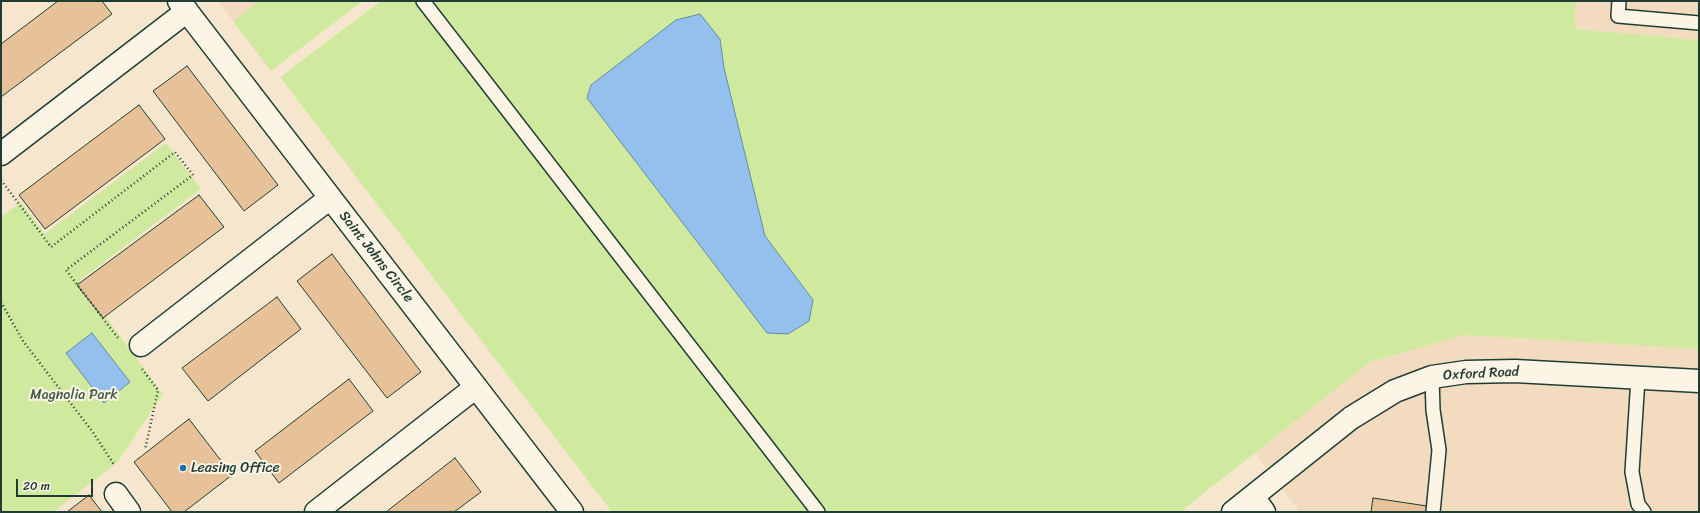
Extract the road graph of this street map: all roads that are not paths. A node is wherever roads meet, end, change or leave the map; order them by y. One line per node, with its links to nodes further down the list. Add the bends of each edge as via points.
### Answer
1 (423, 1): 17 (lane)
2 (1619, 1): 4 (lane, via 1618,16)
3 (183, 6): 5 (street); 6 (street, Saint Johns Circle)
4 (1699, 23)
5 (1, 154)
6 (330, 198): 7 (street); 11 (street, Saint Johns Circle)
7 (134, 351)
8 (1432, 377): 9 (street, Oxford Road, via 1466,372 1516,371); 13 (street, Oxford Road, via 1395,391 1351,418); 19 (lane, via 1433,410 1439,450)
9 (1638, 378): 10 (street, Oxford Road); 20 (lane, via 1632,472 1638,504)
10 (1699, 381)
11 (476, 387): 15 (street); 16 (street, Saint Johns Circle)
12 (116, 494): 14 (street)
13 (1258, 504): 18 (street, Oxford Road)
14 (129, 512)
15 (316, 512)
16 (572, 512)
17 (818, 512)
18 (1233, 512)
19 (1433, 512)
20 (1644, 512)

